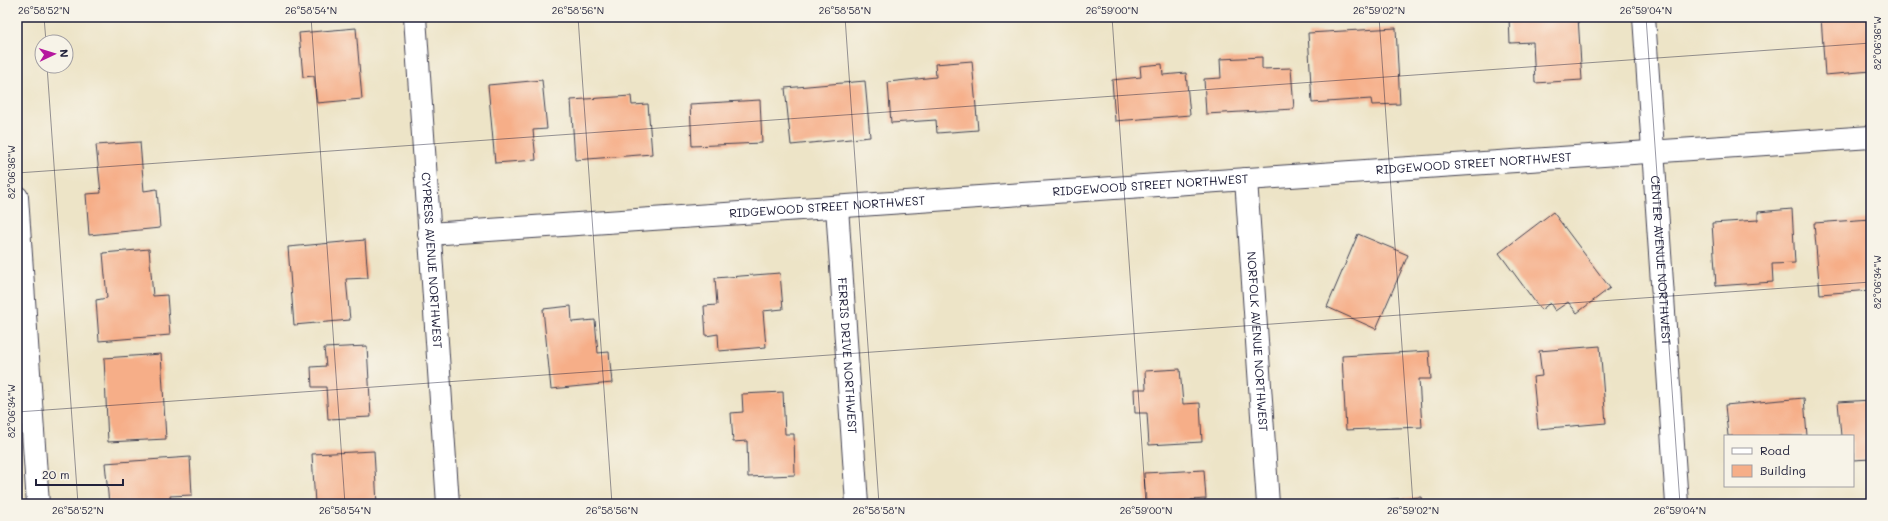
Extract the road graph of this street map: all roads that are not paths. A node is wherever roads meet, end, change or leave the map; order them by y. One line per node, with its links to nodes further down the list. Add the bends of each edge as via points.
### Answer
1 (415, 17): 8 (street, CYPRESS AVENUE NORTHWEST)
2 (1644, 17): 4 (street, CENTER AVENUE NORTHWEST)
3 (1871, 137): 4 (street, RIDGEWOOD STREET NORTHWEST)
4 (1653, 152): 5 (street, RIDGEWOOD STREET NORTHWEST); 13 (street, CENTER AVENUE NORTHWEST)
5 (1246, 179): 7 (street, RIDGEWOOD STREET NORTHWEST); 12 (street, NORFOLK AVENUE NORTHWEST)
6 (17, 197): 9 (street)
7 (837, 207): 8 (street, RIDGEWOOD STREET NORTHWEST); 11 (street, FERRIS DRIVE NORTHWEST)
8 (429, 234): 10 (street, CYPRESS AVENUE NORTHWEST)
9 (38, 504)
10 (448, 504)
11 (857, 504)
12 (1268, 504)
13 (1677, 504)

